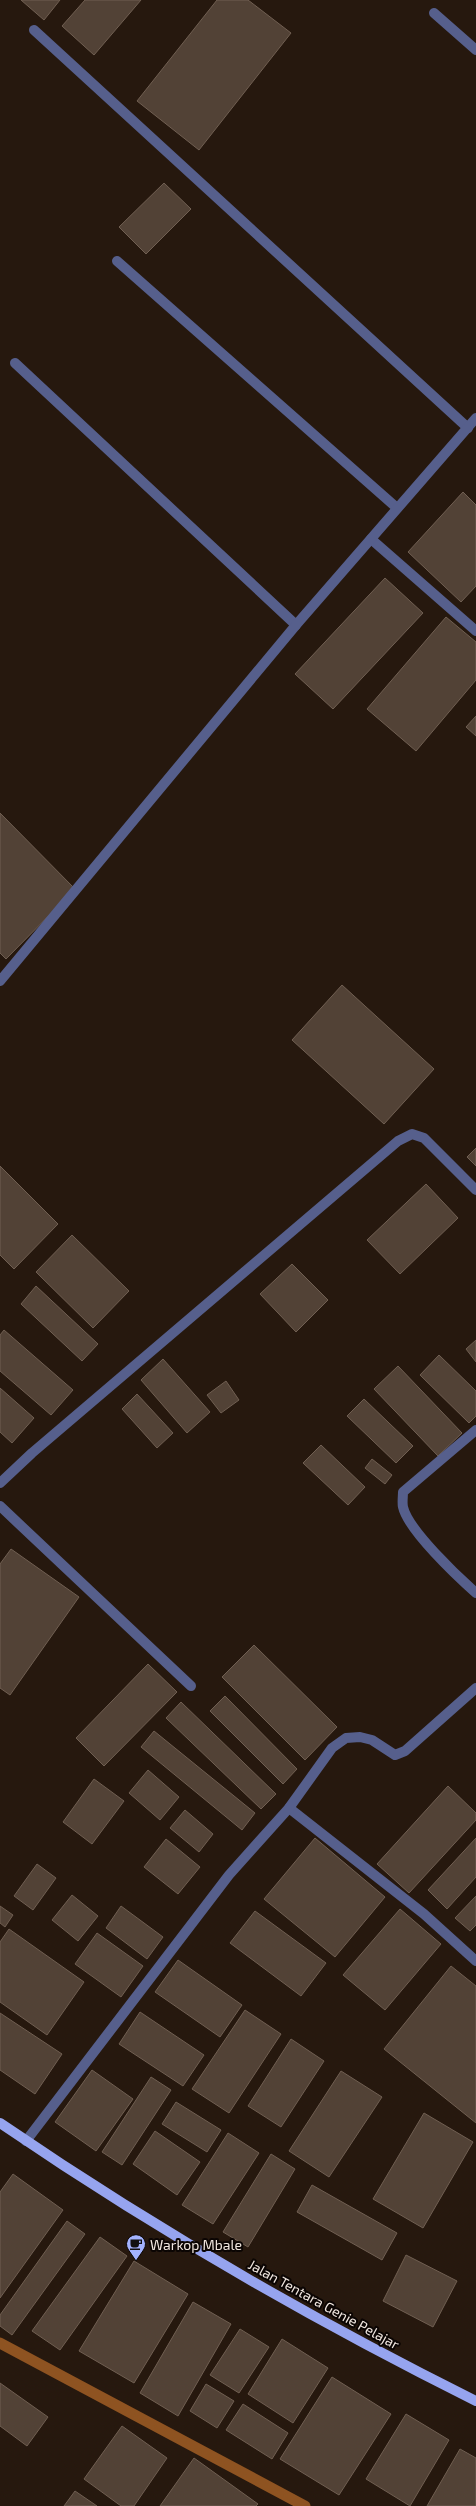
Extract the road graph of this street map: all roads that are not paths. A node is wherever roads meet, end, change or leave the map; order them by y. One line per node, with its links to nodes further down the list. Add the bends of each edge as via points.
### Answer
1 (434, 14): 3 (street)
2 (34, 30): 7 (street)
3 (476, 50)
4 (117, 261): 8 (street)
5 (15, 363): 10 (street)
6 (476, 418): 7 (street)
7 (468, 428): 8 (street)
8 (397, 508): 9 (street)
9 (370, 539): 10 (street); 11 (street)
10 (296, 625): 12 (street)
11 (476, 631)
12 (0, 981)
13 (476, 1190): 15 (street, via 424,1138 412,1134 398,1141)
14 (476, 1430): 17 (street, via 403,1492 402,1506 409,1521 453,1573)
15 (0, 1483)
16 (0, 1506): 18 (street)
17 (476, 1593)
18 (191, 1686)
19 (476, 1688): 20 (street, via 405,1751 395,1755 372,1740 346,1738 332,1748)
20 (289, 1808): 21 (street, via 424,1914); 23 (street, via 229,1875)
21 (476, 1961)
22 (0, 2123): 23 (main road, Jalan Tentara Genie Pelajar)
23 (26, 2141): 24 (main road, Jalan Tentara Genie Pelajar, via 138,2214 290,2304)
24 (476, 2401)

